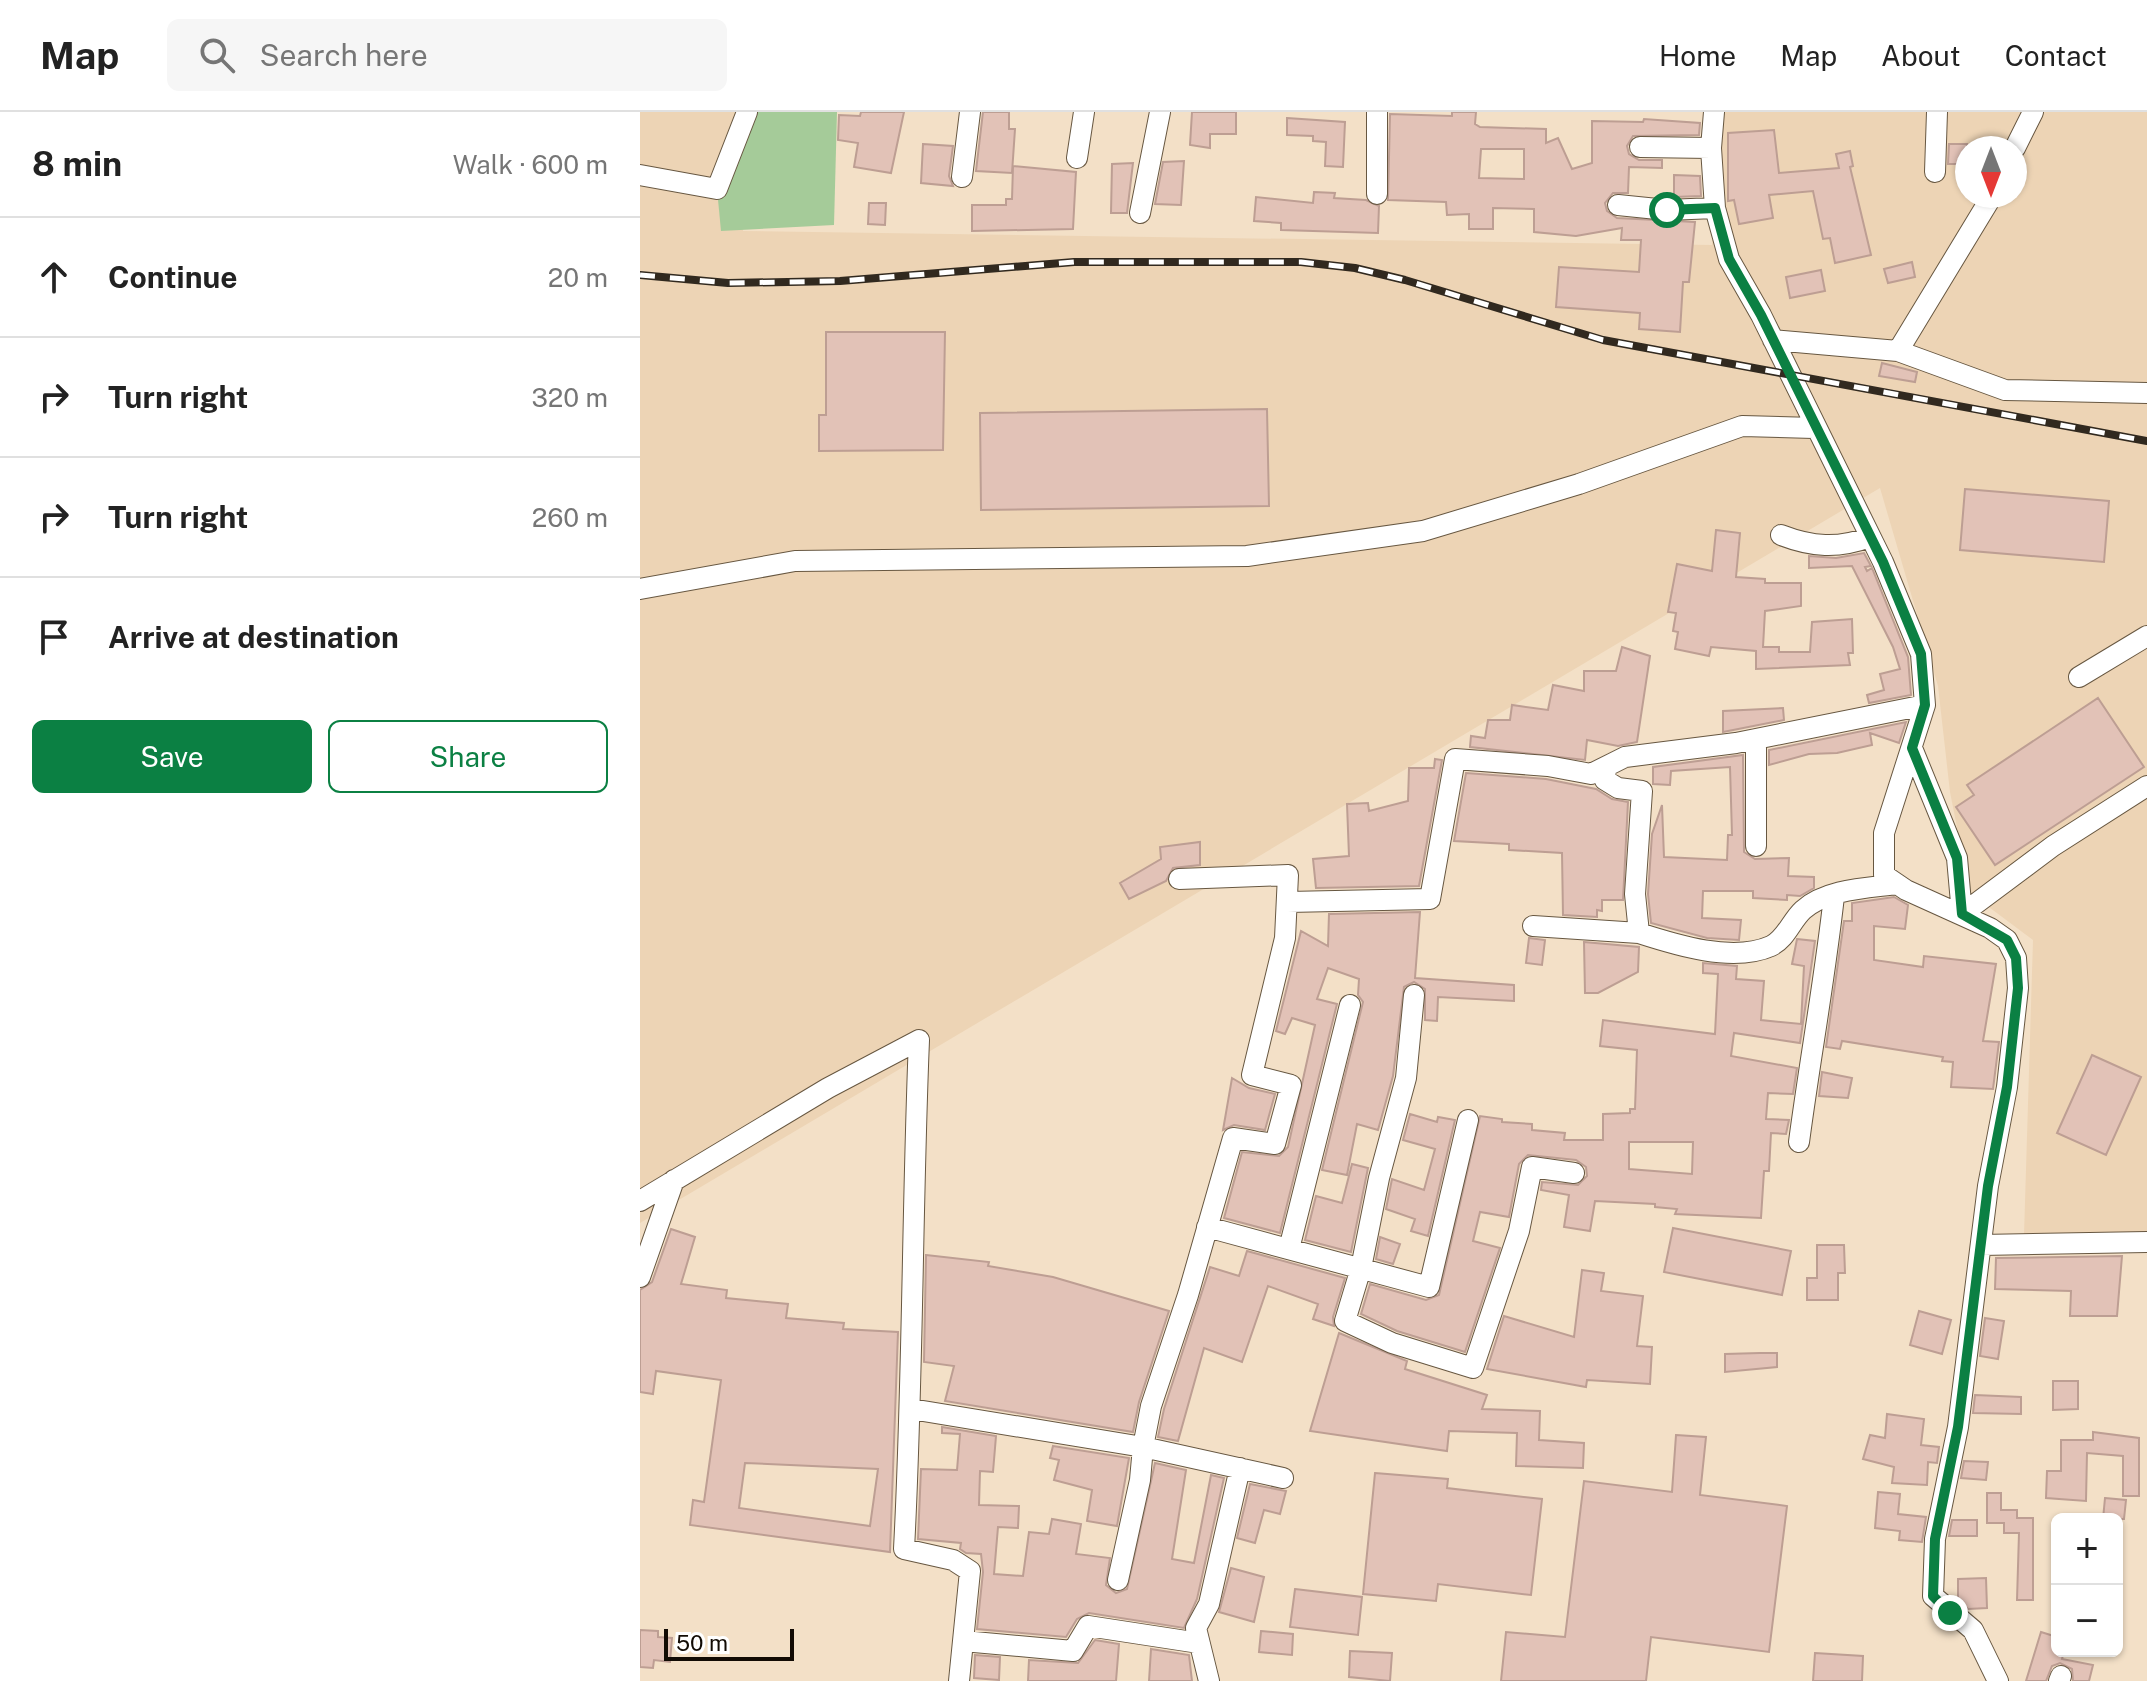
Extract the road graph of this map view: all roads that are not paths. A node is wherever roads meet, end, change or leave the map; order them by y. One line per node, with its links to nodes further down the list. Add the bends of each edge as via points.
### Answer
1 (747, 112): 14 (street, via 717,189)
2 (970, 112): 15 (street)
3 (1084, 112): 12 (street)
4 (1160, 112): 20 (street)
5 (1377, 112): 16 (street)
6 (1714, 112): 11 (street)
7 (1937, 112): 13 (street)
8 (2033, 112): 9 (street)
9 (2021, 136)
10 (1640, 147): 11 (street)
11 (1711, 148): 18 (street)
12 (1077, 158)
13 (1935, 172)
14 (640, 175)
15 (962, 177)
16 (1377, 194)
17 (1618, 205): 18 (street)
18 (1715, 208): 21 (street, via 1729,259)
19 (1985, 208): 22 (street)
20 (1140, 213)
21 (1773, 340): 22 (street); 24 (street)
22 (1898, 351): 23 (street, via 2005,390)
23 (2147, 393)
24 (1814, 428): 26 (street); 27 (street, via 1742,426 1579,484 1423,531 1247,556 795,561)
25 (1781, 535): 26 (street, via 1806,545 1846,546)
26 (1870, 537): 30 (street, via 1921,654)
27 (640, 589)
28 (2147, 636): 29 (street)
29 (2079, 677)
30 (1925, 705): 31 (street); 32 (street)
31 (1756, 739): 33 (street, via 1625,757); 35 (street)
32 (1912, 748): 37 (street, via 1884,833 1884,875); 40 (street, via 1957,858)
33 (1606, 767): 39 (street, via 1591,774 1455,759 1430,899); 42 (street, via 1605,780 1642,791 1635,894)
34 (2147, 786): 40 (street, via 2053,846)
35 (1756, 846)
36 (1179, 879): 39 (street, via 1288,875)
37 (1897, 884): 38 (street); 40 (street)
38 (1834, 896): 42 (street, via 1806,907 1774,944 1752,953 1676,945); 46 (street)
39 (1288, 902): 50 (street, via 1285,938 1252,1075 1291,1085 1286,1106 1275,1144 1233,1138)
40 (1962, 914): 52 (street, via 2007,940 2016,958 2018,988)
41 (1533, 926): 42 (street)
42 (1639, 933)
43 (1414, 995): 54 (street, via 1406,1078)
44 (1350, 1005): 53 (street)
45 (1468, 1120): 54 (street, via 1429,1287)
46 (1799, 1142)
47 (1574, 1173): 54 (street, via 1532,1167 1519,1231 1473,1368 1392,1343 1345,1321)
48 (674, 1180): 49 (street); 55 (street); 56 (street, via 919,1040)
49 (640, 1201)
50 (1207, 1227): 53 (street); 57 (street)
51 (2147, 1242): 52 (street)
52 (1981, 1245): 65 (street, via 1958,1427 1935,1539 1933,1596 1973,1630)
53 (1289, 1249): 54 (street)
54 (1361, 1268)
55 (640, 1277)
56 (911, 1409): 57 (street); 61 (street, via 904,1549 953,1560 970,1571)
57 (1143, 1447): 58 (street); 60 (street)
58 (1240, 1468): 59 (street); 62 (street, via 1209,1604 1196,1628)
59 (1283, 1478)
60 (1118, 1580)
61 (963, 1641): 62 (street, via 1073,1651 1088,1626); 63 (street)
62 (1199, 1643): 64 (street)
63 (959, 1681)
64 (1209, 1681)
65 (1998, 1681)

